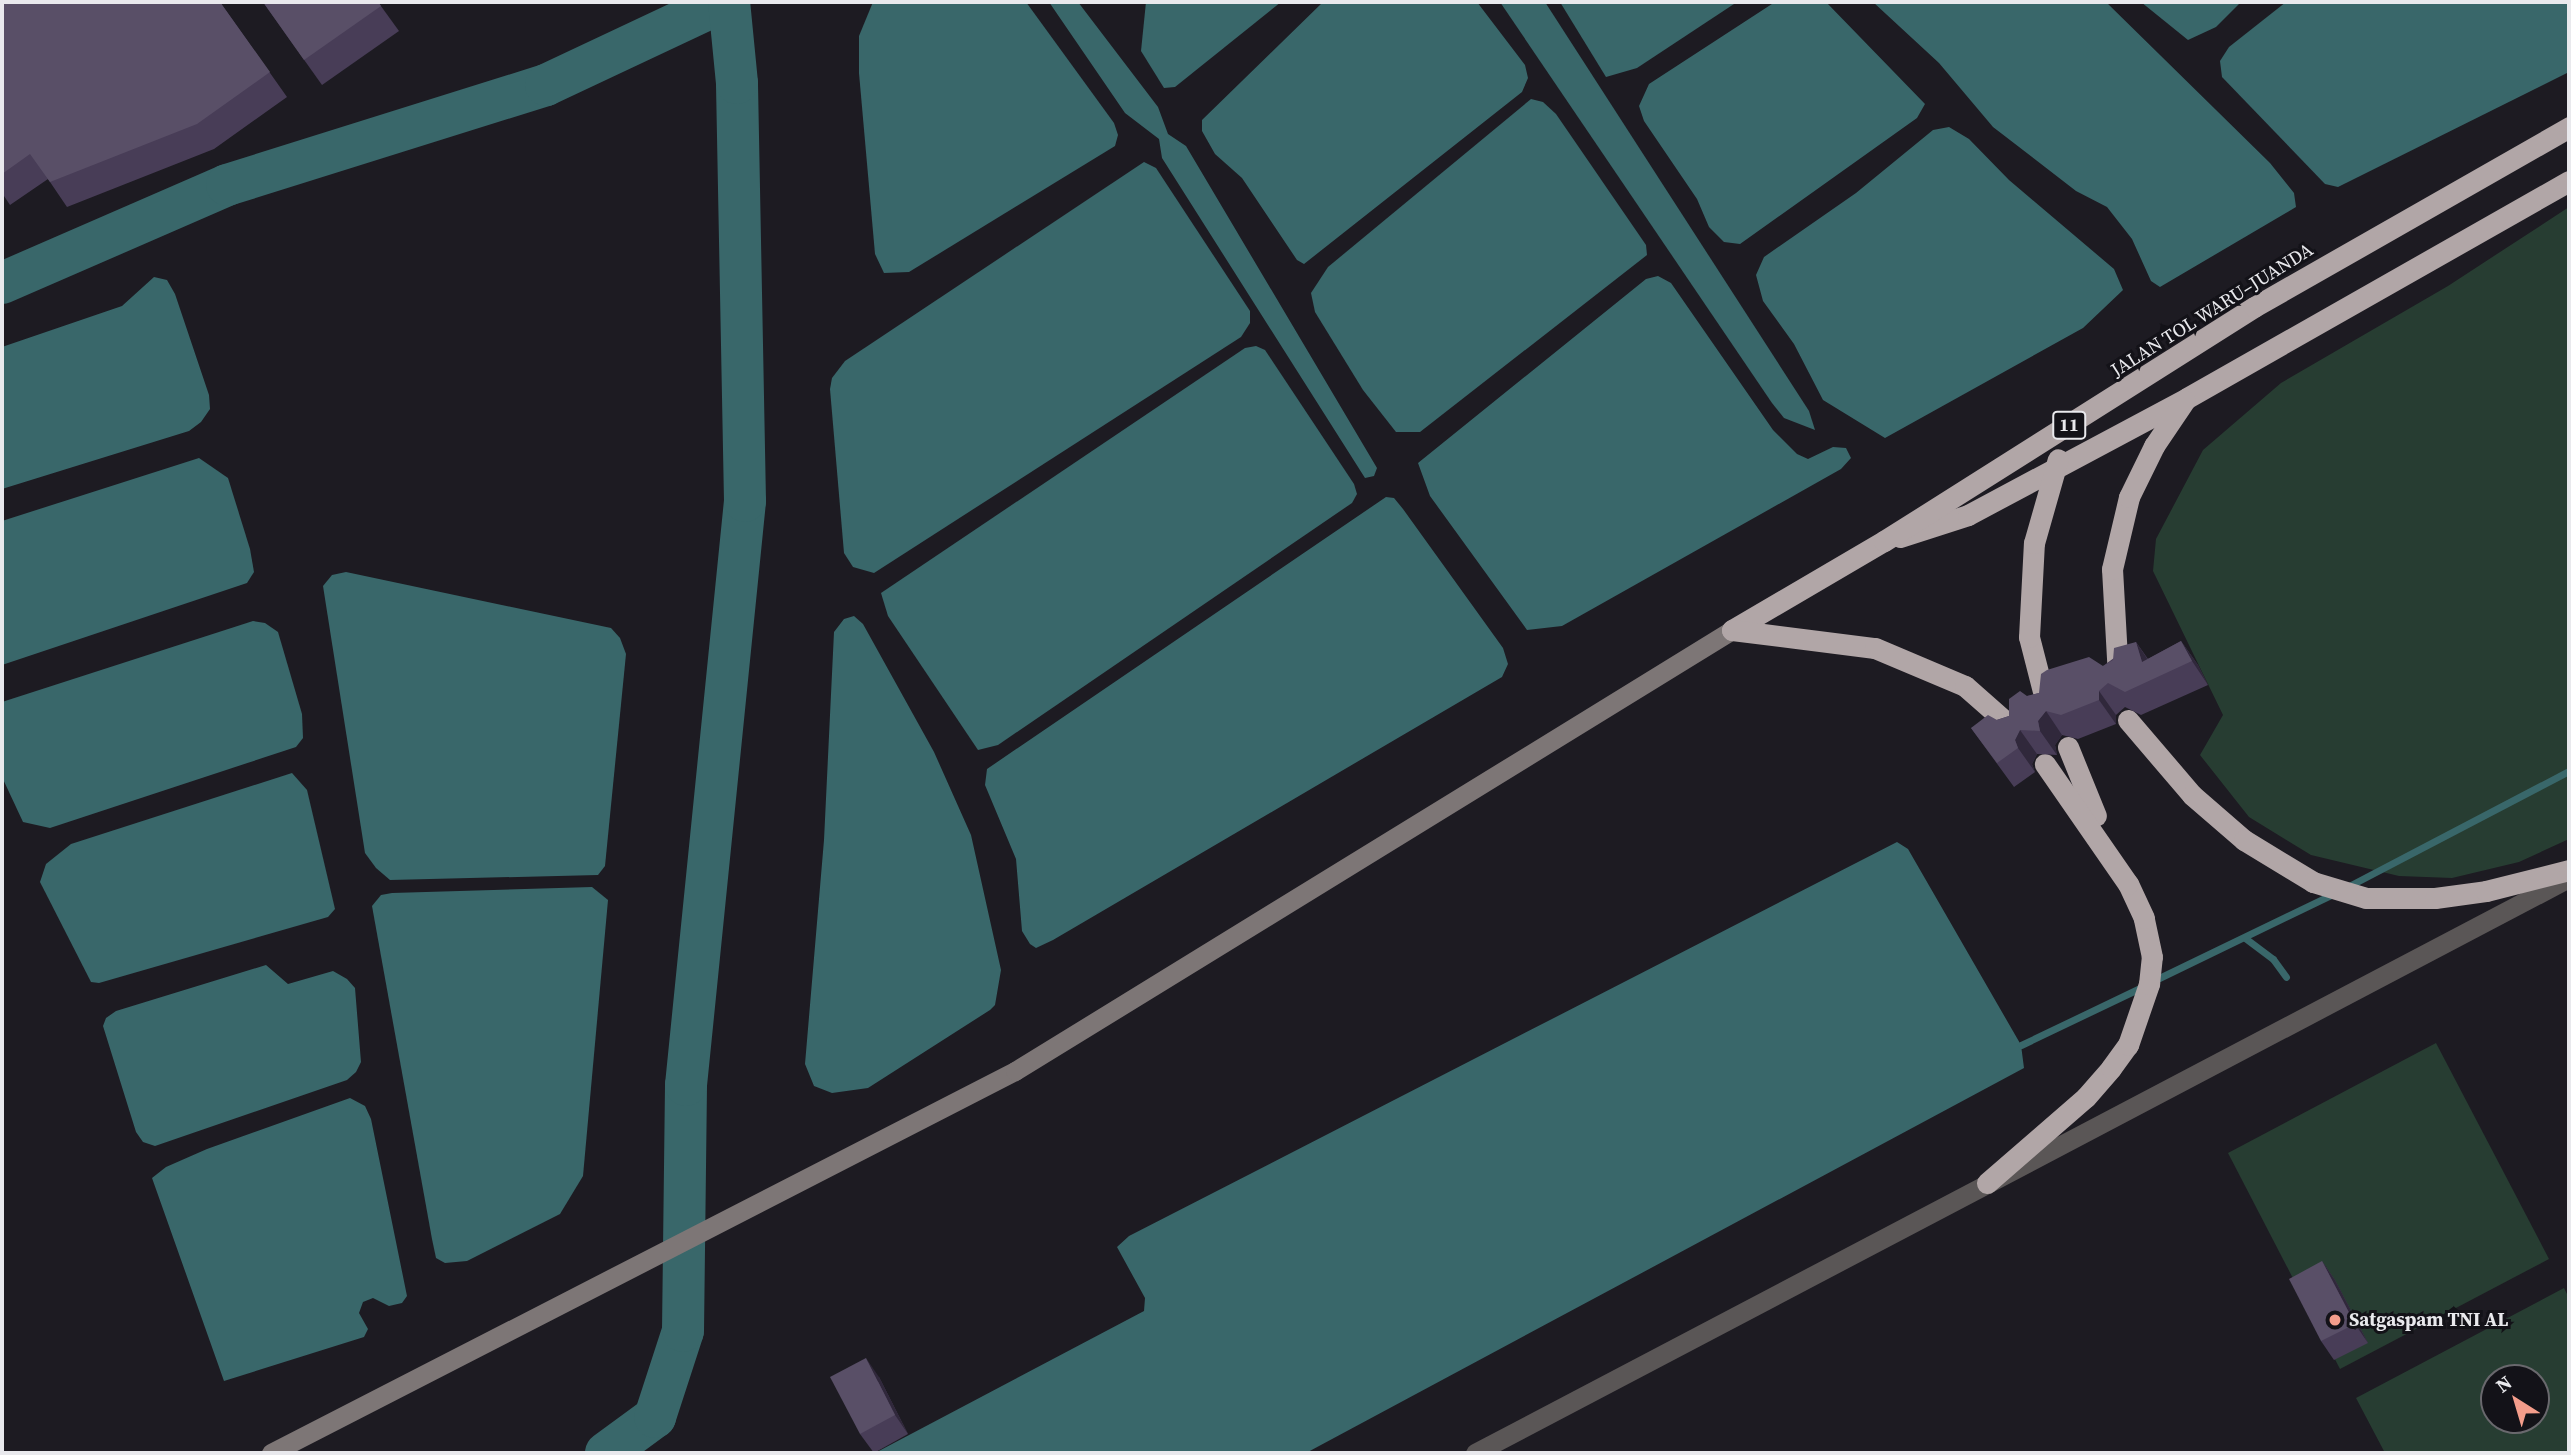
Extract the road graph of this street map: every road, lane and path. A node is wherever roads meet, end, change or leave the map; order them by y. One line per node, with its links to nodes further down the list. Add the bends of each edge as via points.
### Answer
1 (2569, 127): 4 (highway, JALAN TOL WARU–JUANDA / 11, via 2254,307)
2 (2569, 181): 3 (highway, JALAN TOL WARU–JUANDA / 11)
3 (2187, 398): 5 (highway, JALAN TOL WARU–JUANDA / 11); 8 (highway, via 2154,446 2129,497 2112,569)
4 (2082, 417): 5 (highway); 6 (highway, JALAN TOL WARU–JUANDA / 11)
5 (2054, 466): 6 (highway, JALAN TOL WARU–JUANDA / 11, via 1968,515); 9 (highway, via 2034,543 2028,636)
6 (1884, 541): 7 (highway, JALAN TOL WARU–JUANDA / 11)
7 (1732, 630): 11 (highway, via 1875,649 1965,686); 18 (main road, via 1015,1071)
8 (2118, 677)
9 (2047, 707)
10 (2128, 720): 15 (highway, via 2203,804 2244,840 2314,882 2366,898 2435,898 2486,891)
11 (2016, 731)
12 (2068, 747): 14 (highway)
13 (2045, 764): 14 (highway)
14 (2112, 857): 17 (highway, via 2144,918 2152,957 2143,1010 2128,1045 2087,1097)
15 (2569, 870)
16 (2569, 878): 17 (street)
17 (1987, 1184): 19 (street)
18 (271, 1453)
19 (1475, 1453)

